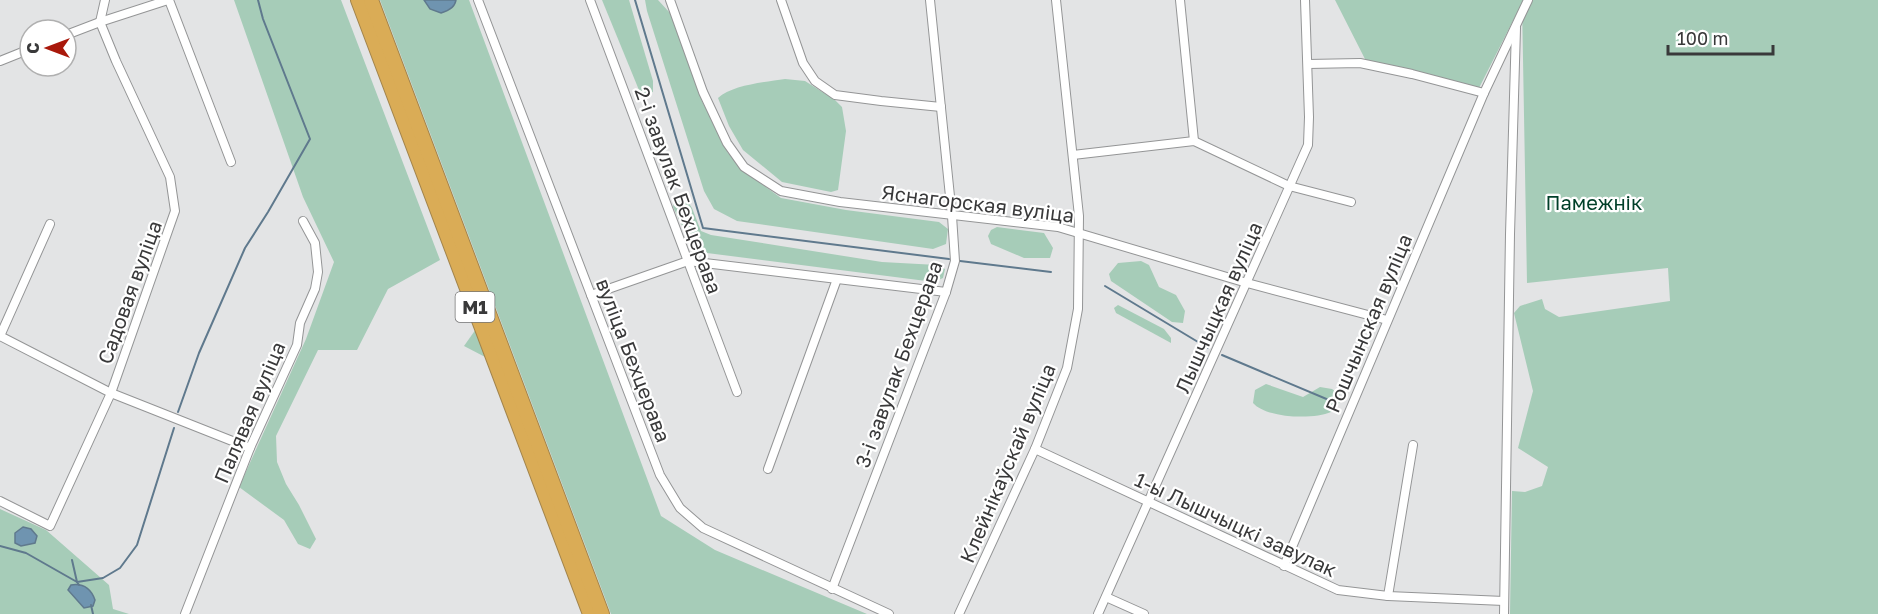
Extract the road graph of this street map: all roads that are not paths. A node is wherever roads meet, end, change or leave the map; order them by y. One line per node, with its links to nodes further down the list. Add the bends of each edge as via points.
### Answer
1 (105, 0): 14 (street)
2 (169, 0): 14 (street); 24 (street)
3 (358, 0): 52 (highway, М1)
4 (371, 0): 53 (highway, М1)
5 (478, 0): 35 (street, вуліца Бехцерава)
6 (590, 0): 31 (street, 2-і завулак Бехцерава)
7 (670, 0): 27 (street, Яснагорская вуліца, via 703,92 727,143 744,167 781,191)
8 (780, 0): 21 (street, via 803,63 815,81 835,95)
9 (930, 0): 21 (street, 3-і завулак Бехцерава)
10 (1056, 0): 23 (street, Клейнікаўскай вуліца)
11 (1180, 0): 22 (street)
12 (1305, 0): 19 (street, Лышчыцкая вуліца)
13 (1528, 0): 15 (street, Рошчынская вуліца)
14 (100, 22): 16 (street); 39 (street, Садовая вуліца, via 170,177 175,211)
15 (1516, 23): 20 (street, Рошчынская вуліца); 50 (street)
16 (78, 30)
17 (18, 54): 18 (street)
18 (0, 61)
19 (1308, 64): 20 (street, via 1360,63); 25 (street, Лышчыцкая вуліца, via 1308,145)
20 (1484, 93): 36 (street, Рошчынская вуліца)
21 (941, 107): 27 (street, 3-і завулак Бехцерава)
22 (1194, 141): 23 (street); 25 (street)
23 (1073, 155): 30 (street, Клейнікаўскай вуліца)
24 (231, 162)
25 (1289, 186): 26 (street); 33 (street, Лышчыцкая вуліца)
26 (1351, 202)
27 (952, 216): 30 (street, Яснагорская вуліца, via 1058,227); 34 (street, 3-і завулак Бехцерава, via 955,261)
28 (303, 221): 41 (street, Палявая вуліца, via 315,243 315,289 300,324 297,345)
29 (50, 224): 37 (street)
30 (1079, 233): 33 (street, Яснагорская вуліца); 42 (street, Клейнікаўскай вуліца, via 1078,309 1067,368)
31 (688, 261): 32 (street); 35 (street); 38 (street, 2-і завулак Бехцерава)
32 (837, 279): 34 (street); 43 (street)
33 (1247, 283): 36 (street, Яснагорская вуліца); 45 (street, Лышчыцкая вуліца)
34 (945, 292): 47 (street, 3-і завулак Бехцерава)
35 (591, 295): 47 (street, вуліца Бехцерава, via 660,475 680,508 703,528)
36 (1387, 320): 46 (street, Рошчынская вуліца)
37 (0, 336): 39 (street)
38 (737, 392)
39 (111, 393): 41 (street); 44 (street, Садовая вуліца, via 50,526)
40 (1413, 445): 48 (street)
41 (250, 448): 51 (street, Палявая вуліца)
42 (1035, 449): 45 (street, 1-ы Лышчыцкі завулак); 55 (street, Клейнікаўскай вуліца)
43 (768, 469)
44 (0, 501)
45 (1149, 501): 46 (street, 1-ы Лышчыцкі завулак); 49 (street, Лышчыцкая вуліца)
46 (1284, 566): 48 (street, 1-ы Лышчыцкі завулак, via 1338,590)
47 (832, 589): 54 (street, вуліца Бехцерава)
48 (1388, 596): 50 (street, 1-ы Лышчыцкі завулак)
49 (1106, 597): 56 (street, Лышчыцкая вуліца); 57 (street)
50 (1504, 601): 58 (street)
51 (185, 614)
52 (590, 614)
53 (602, 614)
54 (890, 614)
55 (959, 614)
56 (1098, 614)
57 (1144, 614)
58 (1504, 614)

